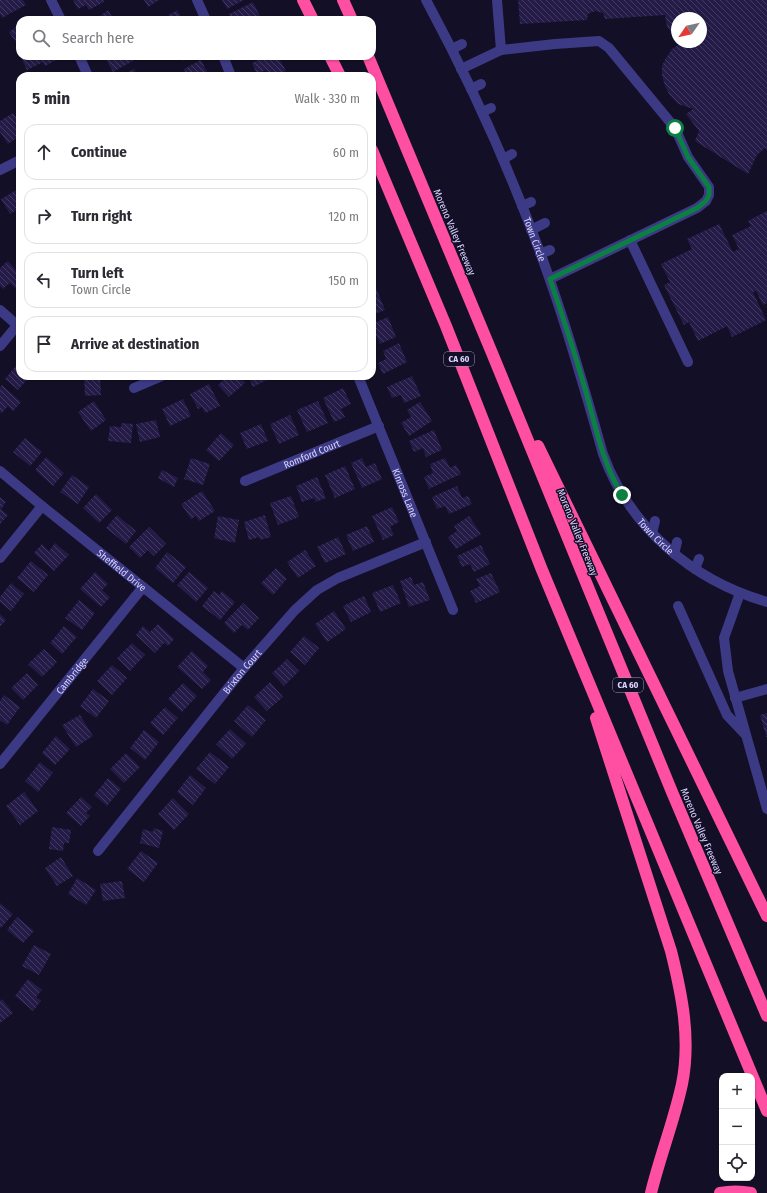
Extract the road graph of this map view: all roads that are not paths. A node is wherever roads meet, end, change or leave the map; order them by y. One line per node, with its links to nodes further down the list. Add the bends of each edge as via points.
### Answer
1 (51, 0): 7 (street)
2 (197, 0): 8 (street)
3 (304, 0): 9 (highway)
4 (344, 0): 10 (highway)
5 (497, 0): 13 (street)
6 (430, 1): 12 (street, Town Circle, via 445,24)
7 (59, 16)
8 (204, 16)
9 (311, 16)
10 (350, 16)
11 (462, 44): 12 (street)
12 (452, 49): 18 (street, Town Circle)
13 (502, 50): 18 (street); 35 (street, via 599,41 607,46 675,128 688,157 709,187 709,195 697,208)
14 (80, 60): 19 (street)
15 (224, 60): 20 (street)
16 (332, 60): 21 (highway)
17 (370, 60): 22 (highway, Moreno Valley Freeway / CA 60)
18 (461, 69): 25 (street, Town Circle)
19 (86, 72)
20 (229, 72)
21 (338, 72)
22 (375, 72)
23 (376, 75): 41 (highway, Moreno Valley Freeway / CA 60)
24 (481, 84): 25 (street)
25 (471, 89): 27 (street, Town Circle, via 486,110)
26 (502, 131): 27 (street)
27 (492, 135): 29 (street, Town Circle)
28 (512, 154): 29 (street)
29 (503, 159): 34 (street, Town Circle, via 517,180 527,204)
30 (376, 160): 59 (highway, CA 60, via 446,326)
31 (16, 162): 32 (street)
32 (0, 170)
33 (545, 223): 34 (street)
34 (531, 230): 36 (street, Town Circle, via 545,252)
35 (630, 240): 36 (street); 42 (street)
36 (550, 279): 51 (street, Town Circle, via 608,466 617,487)
37 (0, 310): 38 (street)
38 (16, 321)
39 (16, 327): 40 (street)
40 (0, 346)
41 (492, 353): 75 (highway); 76 (highway, Moreno Valley Freeway / CA 60)
42 (688, 362)
43 (153, 380): 45 (street)
44 (360, 380): 46 (street, Kinross Lane)
45 (134, 388)
46 (379, 426): 48 (street, Romford Court); 54 (street, Kinross Lane)
47 (0, 472): 50 (street, Sheffield Drive)
48 (245, 481)
49 (635, 496): 51 (street)
50 (42, 506): 57 (street); 63 (street, Sheffield Drive)
51 (631, 508): 53 (street, Town Circle)
52 (655, 521): 53 (street)
53 (652, 534): 56 (street, Town Circle)
54 (426, 542): 67 (street, Kinross Lane); 68 (street, Brixton Court, via 338,578 317,590 295,610)
55 (677, 542): 56 (street)
56 (674, 554): 60 (street, Town Circle)
57 (0, 558)
58 (699, 559): 60 (street)
59 (542, 570): 77 (highway, CA 60); 78 (highway, via 597,719 678,977 686,1036 682,1083)
60 (695, 570): 62 (street, Town Circle)
61 (724, 574): 62 (street)
62 (720, 584): 64 (street, Town Circle)
63 (143, 587): 68 (street, Sheffield Drive); 72 (street, Cambridge)
64 (740, 593): 65 (street, Town Circle); 70 (street, via 724,638 728,671)
65 (767, 602)
66 (678, 606): 71 (street, via 727,715)
67 (453, 610)
68 (244, 668): 74 (street, Brixton Court)
69 (767, 689): 70 (street)
70 (735, 698): 71 (street)
71 (746, 734): 73 (street)
72 (0, 764)
73 (767, 809)
74 (98, 851)
75 (767, 916)
76 (767, 1016)
77 (767, 1111)
78 (651, 1193)
79 (720, 1193): 80 (highway)
80 (751, 1193)

